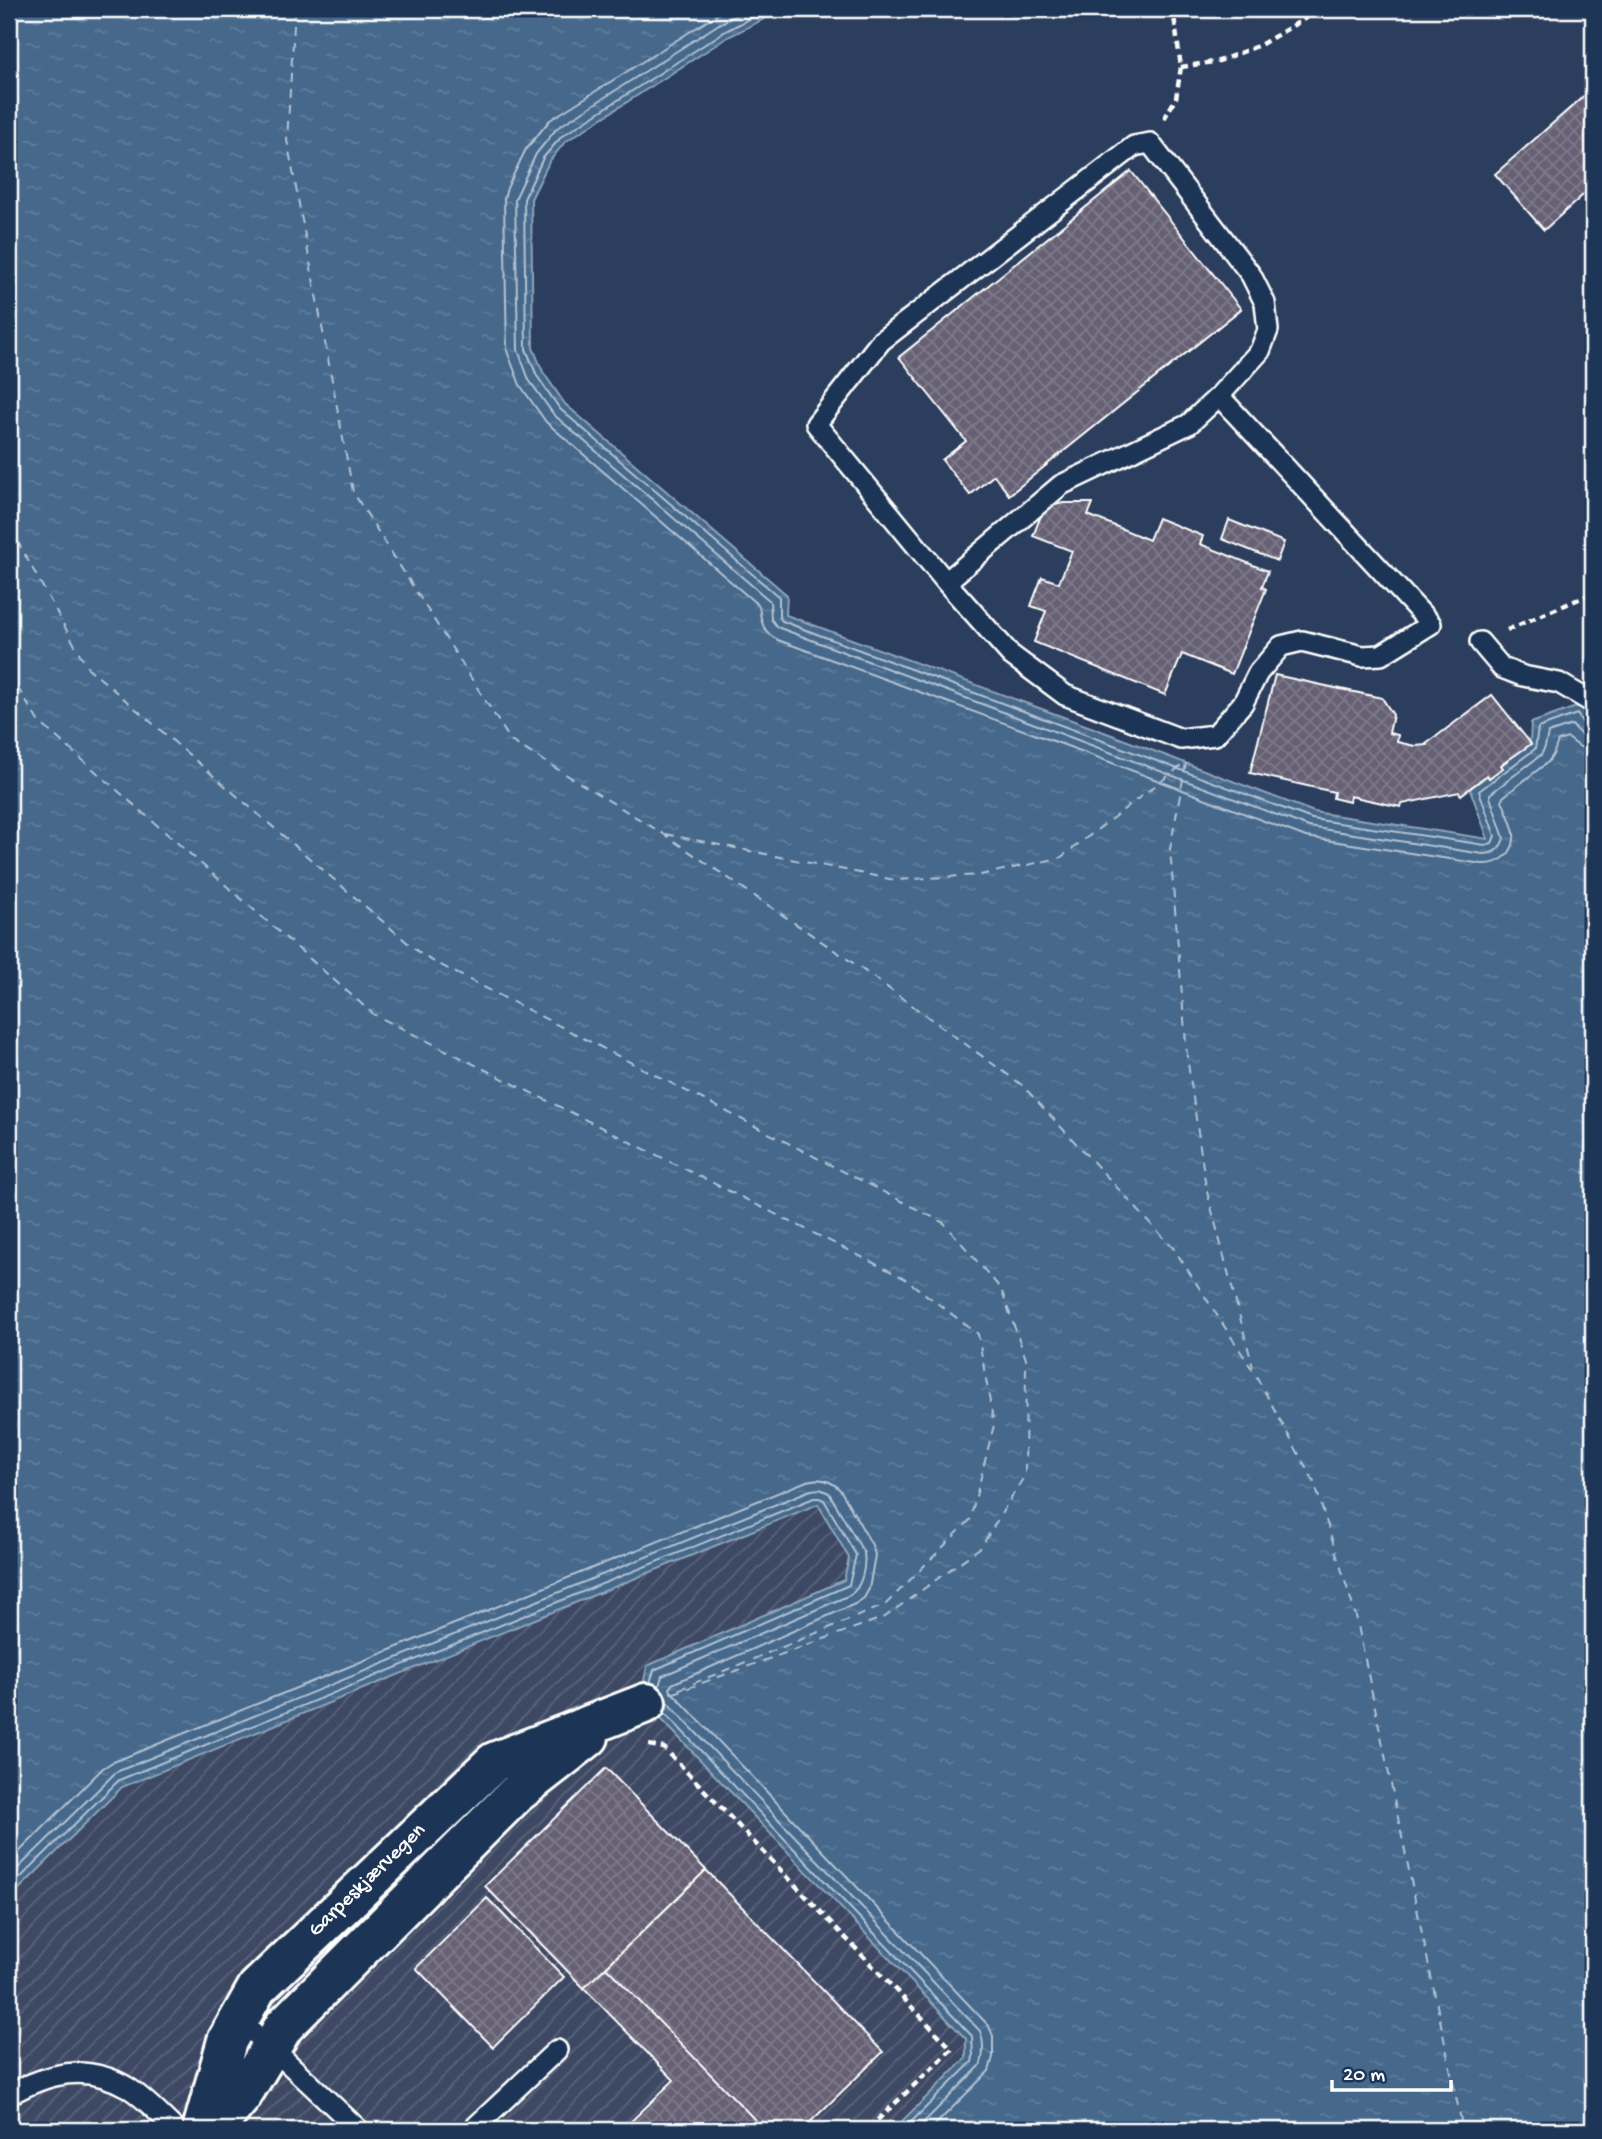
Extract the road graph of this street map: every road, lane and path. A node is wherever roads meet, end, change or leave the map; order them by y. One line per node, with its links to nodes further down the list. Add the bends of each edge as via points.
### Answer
1 (1174, 9): 3 (path)
2 (1321, 9): 3 (path, via 1260,45 1219,61)
3 (1181, 67): 4 (path, via 1176,98)
4 (1150, 143): 5 (lane, via 1251,275 1265,303 1268,330 1260,351); 6 (lane, via 1134,146 881,341 816,424)
5 (1219, 396): 6 (lane, via 1189,424 1061,485); 6 (lane, via 1431,624 1381,655 1362,656 1302,641 1281,646 1215,735 1181,739 1065,695 1011,655)
6 (946, 582)
7 (1593, 593): 8 (path)
8 (1480, 642): 9 (lane, via 1502,668 1559,683)
9 (1593, 703)
10 (633, 1709): 11 (main road, Garpeskjærvegen, via 494,1762 257,1988); 12 (main road, Garpeskjærvegen, via 516,1794 284,2026); 20 (path, via 644,1744 664,1748 952,2049)
11 (238, 2020): 12 (lane); 16 (main road, Garpeskjærvegen, via 227,2040)
12 (271, 2048): 17 (main road, Garpeskjærvegen, via 241,2097); 18 (lane)
13 (557, 2050): 19 (lane)
14 (9, 2095): 15 (lane, via 31,2082 73,2073 102,2074 129,2088)
15 (176, 2130)
16 (202, 2130)
17 (213, 2130)
18 (359, 2130)
19 (472, 2130)
20 (867, 2130)

